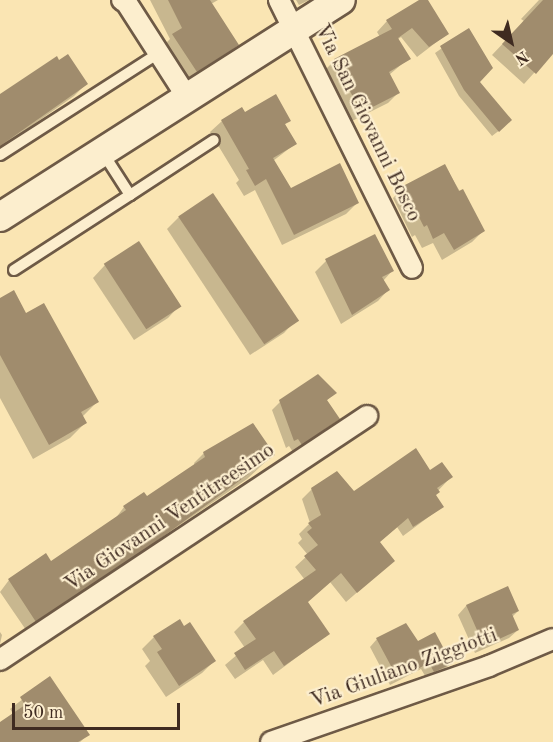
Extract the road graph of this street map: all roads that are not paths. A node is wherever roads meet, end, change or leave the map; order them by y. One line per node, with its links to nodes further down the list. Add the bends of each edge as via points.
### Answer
1 (122, 0): 5 (street)
2 (279, 0): 4 (street, Via San Giovanni Bosco)
3 (341, 0): 4 (street)
4 (294, 30): 6 (street); 12 (street, Via San Giovanni Bosco)
5 (159, 53): 6 (street); 9 (lane)
6 (187, 97): 8 (street)
7 (214, 140): 10 (lane)
8 (102, 150): 10 (lane); 11 (street)
9 (0, 155)
10 (130, 195): 13 (lane)
11 (0, 217)
12 (412, 268)
13 (14, 270)
14 (367, 416): 16 (street, Via Giovanni Ventitreesimo)
15 (553, 639): 17 (street, Via Giuliano Ziggiotti, via 489,666)
16 (0, 660)
17 (271, 742)

